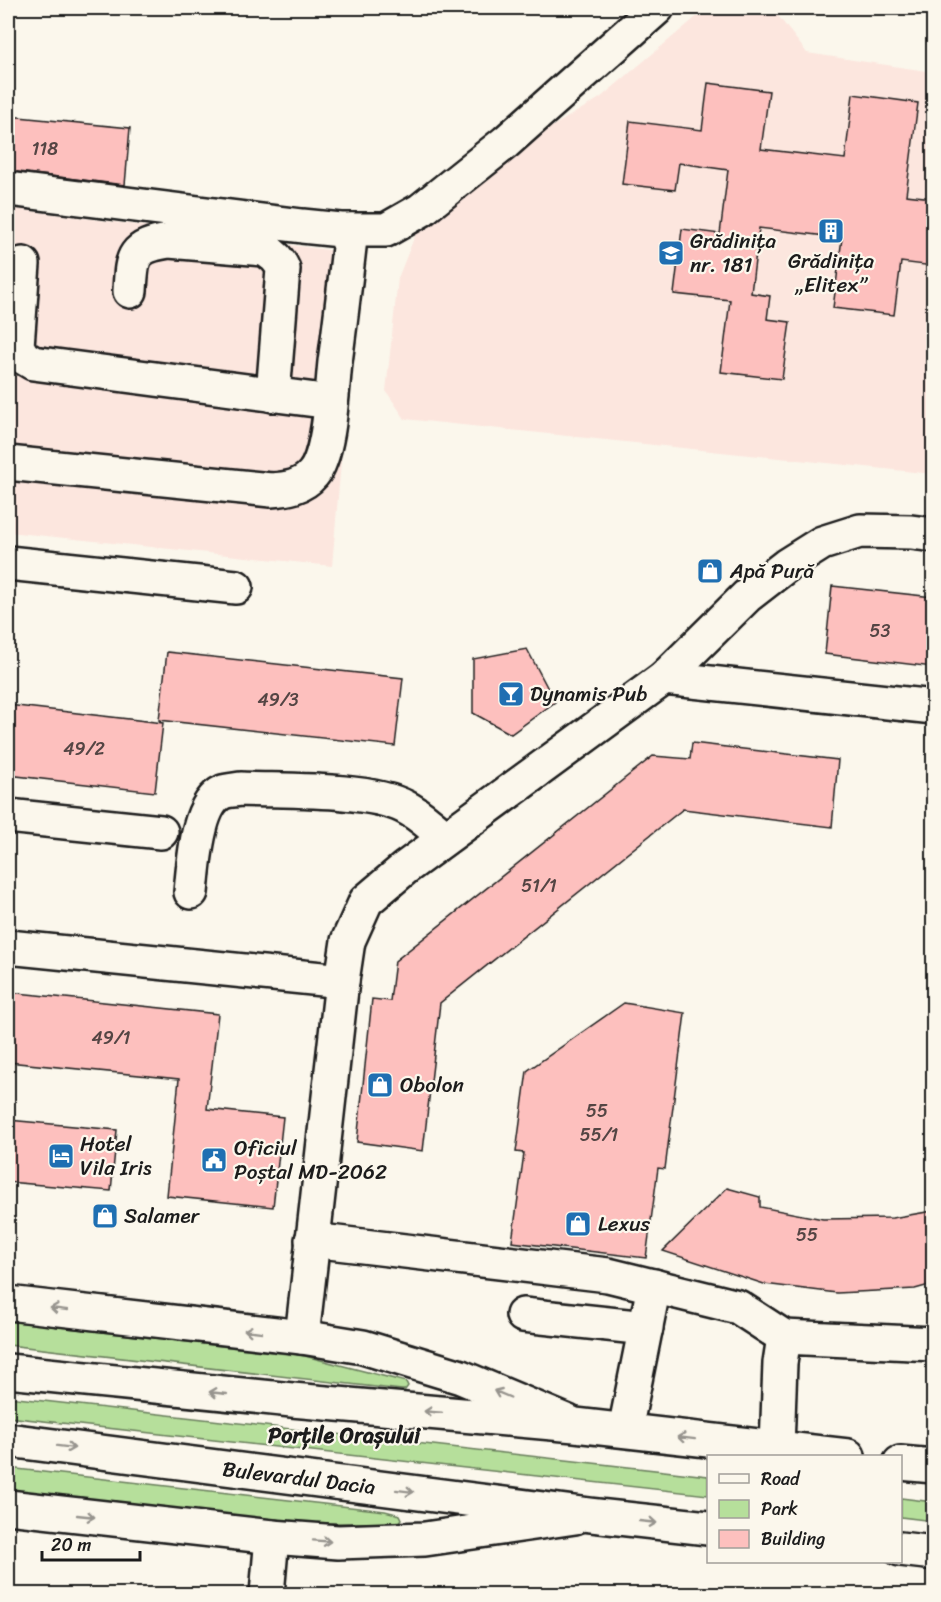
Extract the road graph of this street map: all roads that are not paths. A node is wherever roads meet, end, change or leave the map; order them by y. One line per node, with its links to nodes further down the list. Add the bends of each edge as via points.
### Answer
1 (657, 8): 3 (main road, via 506,142 421,210 386,230)
2 (8, 189): 3 (main road)
3 (351, 230): 7 (main road)
4 (23, 264): 6 (main road, via 17,346 23,357 33,363)
5 (130, 291): 6 (main road, via 132,261 157,243 264,249 273,254 283,269)
6 (273, 395): 7 (main road)
7 (331, 402): 8 (main road, via 322,458 313,474 287,489)
8 (8, 463)
9 (933, 535): 12 (main road, via 860,531 822,543 747,596)
10 (8, 563): 11 (main road)
11 (236, 586)
12 (664, 678): 13 (main road); 16 (main road)
13 (933, 707)
14 (8, 816): 15 (main road)
15 (160, 832)
16 (446, 837): 17 (main road, via 405,807 380,798 253,790 222,792 201,820); 19 (main road, via 366,901 348,941)
17 (191, 892)
18 (8, 947): 19 (main road)
19 (342, 981): 20 (main road)
20 (312, 1240): 21 (main road, via 608,1275); 25 (main road)
21 (654, 1286): 24 (main road); 26 (main road, via 738,1307)
22 (8, 1303): 25 (main road, one-way to 22)
23 (523, 1315): 24 (main road)
24 (646, 1328): 30 (main road)
25 (302, 1337): 29 (main road, one-way to 25, via 461,1377 363,1347)
26 (784, 1337): 27 (main road); 32 (main road)
27 (933, 1344)
28 (8, 1371): 29 (main road, one-way to 28)
29 (575, 1425): 30 (main road)
30 (625, 1430): 32 (main road, one-way to 30)
31 (8, 1440): 37 (main road, Bulevardul Dacia, one-way to 37)
32 (777, 1448): 33 (main road)
33 (839, 1455)
34 (902, 1462): 35 (main road)
35 (933, 1466)
36 (8, 1508): 39 (main road, Bulevardul Dacia, one-way to 39)
37 (590, 1515): 38 (main road, Bulevardul Dacia, one-way to 38); 39 (main road, Bulevardul Dacia, one-way to 37, via 338,1542 425,1539)
38 (707, 1528)
39 (272, 1537): 42 (main road)
40 (902, 1549): 41 (main road)
41 (933, 1553)
42 (267, 1594)

